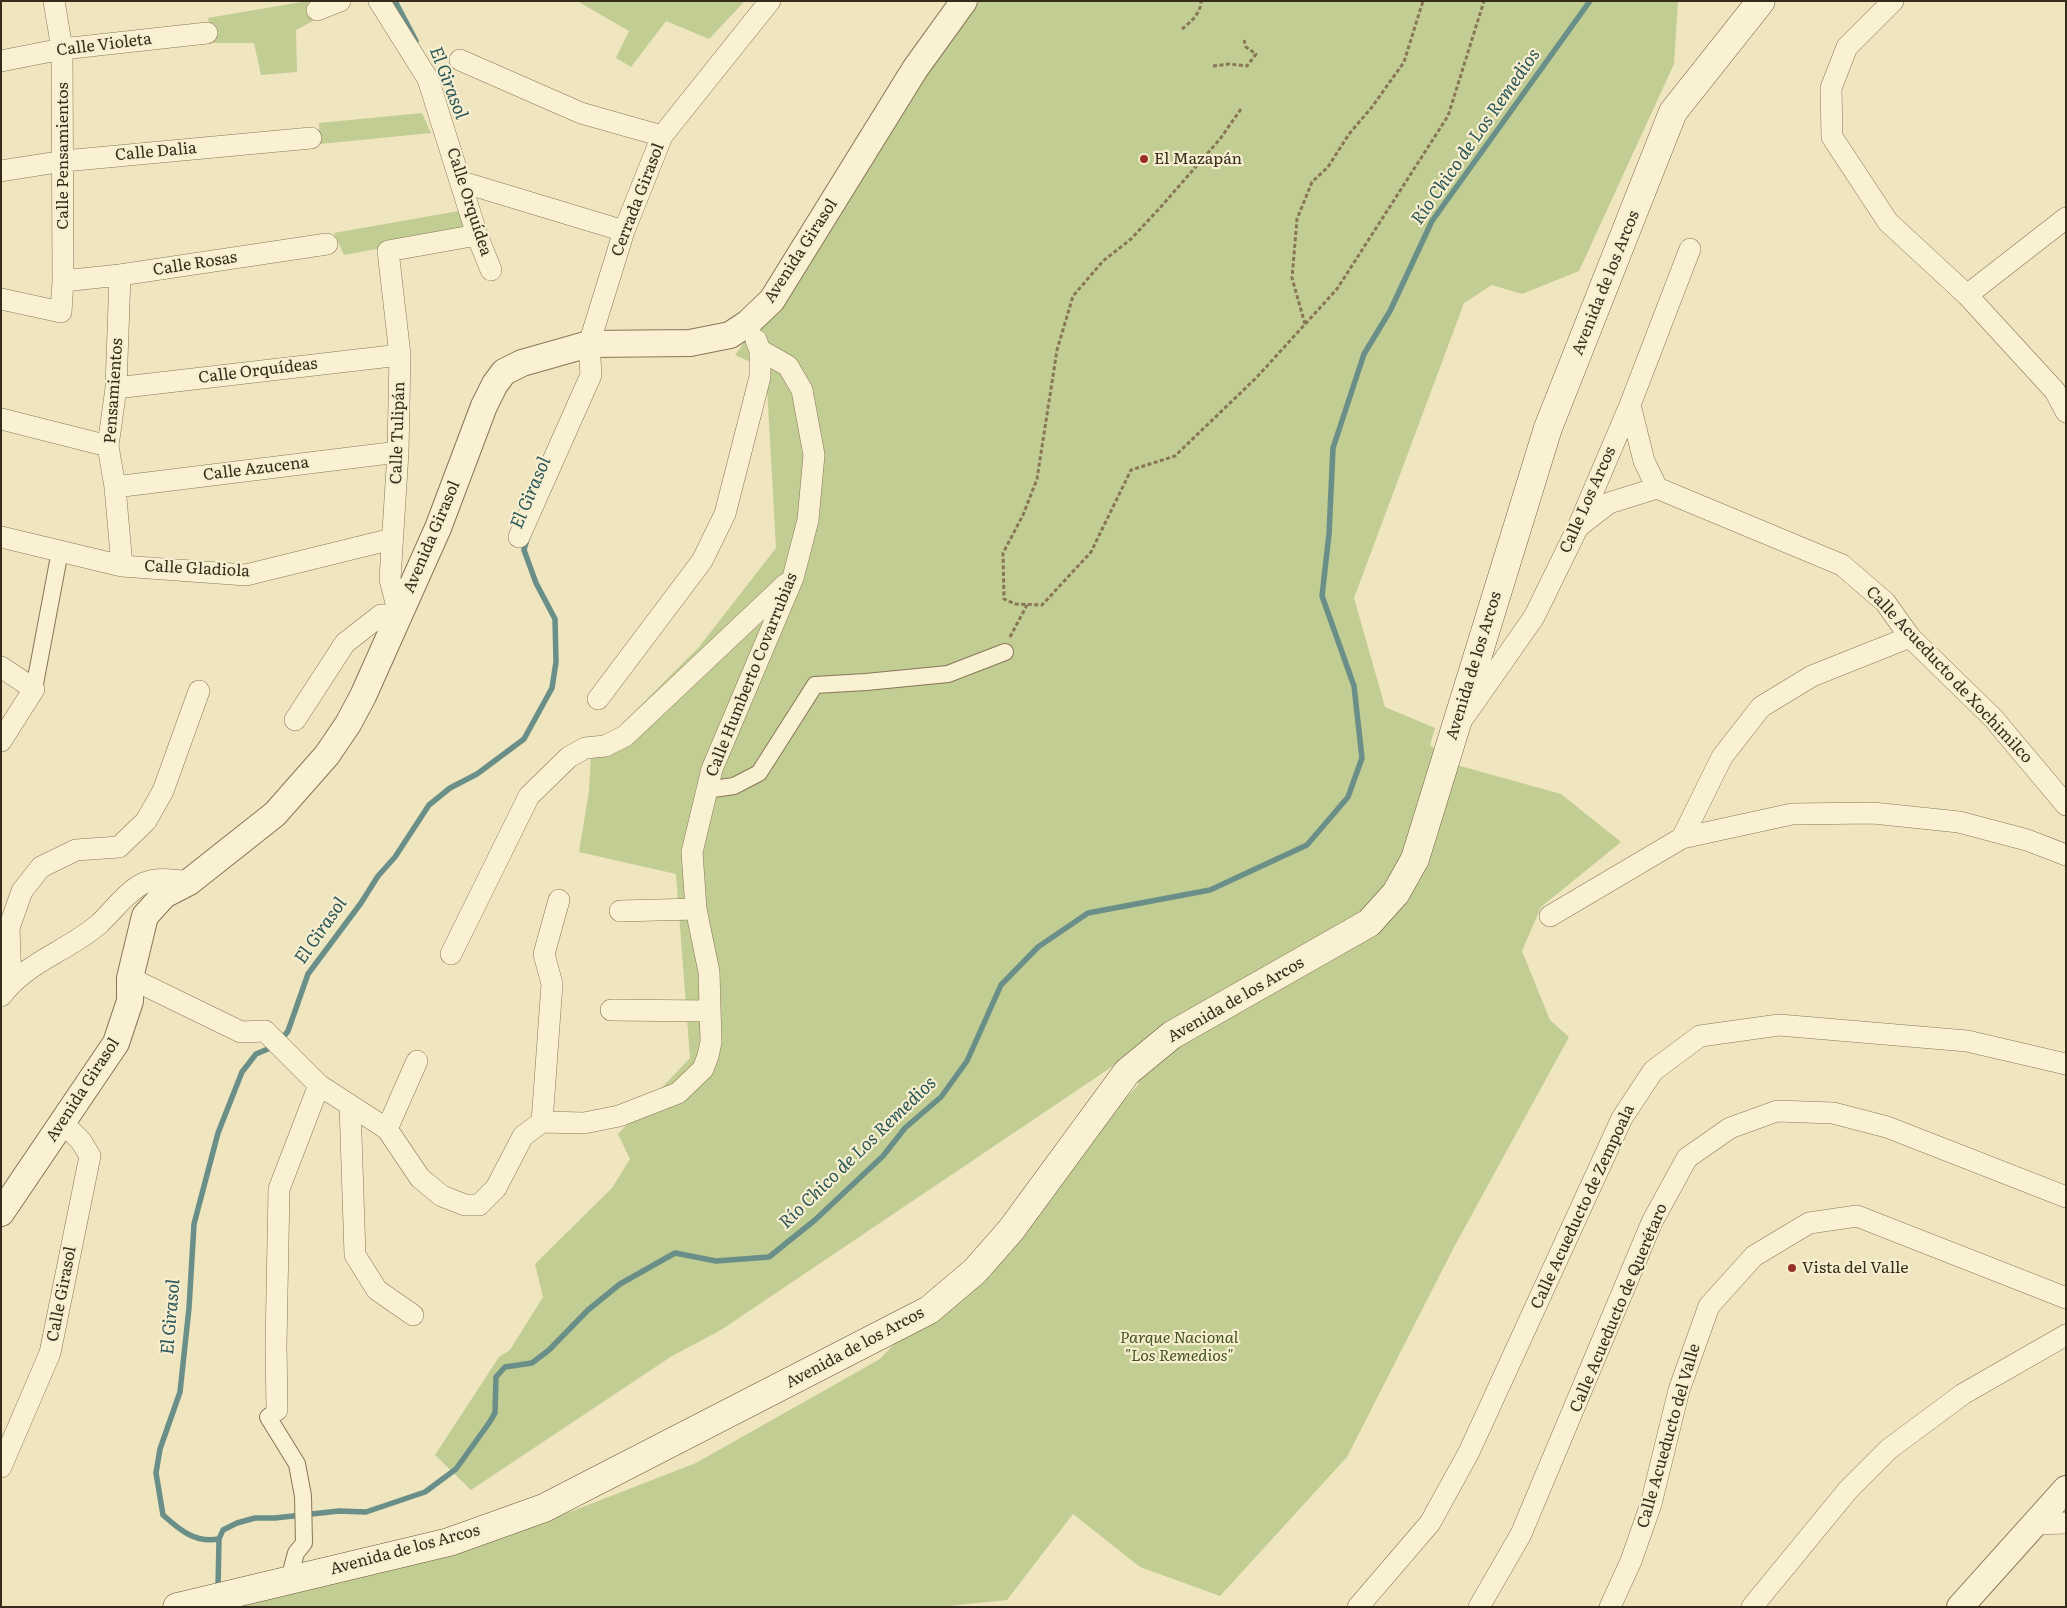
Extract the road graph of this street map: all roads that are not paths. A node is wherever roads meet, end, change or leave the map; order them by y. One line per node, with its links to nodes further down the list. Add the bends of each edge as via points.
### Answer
1 (340, 1): 8 (street)
2 (380, 1): 17 (street, Calle Orquídea, via 428,79)
3 (770, 1): 13 (street, Cerrada Girasol)
4 (964, 1): 28 (street, Avenida Girasol, via 914,69 772,300)
5 (1761, 1): 55 (main road, Avenida de los Arcos, via 1673,112 1548,428)
6 (1893, 1): 26 (street, via 1848,47 1831,88 1832,137 1888,222)
7 (56, 8): 10 (street, Calle Pensamientos)
8 (317, 10)
9 (207, 33): 10 (street, Calle Violeta)
10 (62, 49): 12 (street, Calle Violeta); 15 (street, Calle Pensamientos)
11 (460, 60): 13 (street, via 581,113)
12 (1, 61)
13 (662, 136): 19 (street, Cerrada Girasol)
14 (311, 138): 15 (street, Calle Dalia)
15 (64, 161): 16 (street, Calle Dalia); 25 (street, Calle Pensamientos)
16 (1, 171)
17 (463, 182): 19 (street); 20 (street, Calle Orquídea)
18 (2066, 218): 26 (street)
19 (624, 231): 29 (street, Cerrada Girasol)
20 (477, 235): 23 (street, Calle Orquídea); 31 (street, Calle Tulipán, via 388,250)
21 (327, 244): 24 (street, Calle Rosas)
22 (1690, 249): 33 (street, Calle Los Arcos)
23 (491, 270)
24 (120, 276): 25 (street, Calle Rosas); 32 (street, Pensamientos)
25 (63, 281): 27 (street, Calle Pensamientos, via 61,312)
26 (1967, 295): 34 (street, via 2055,391)
27 (1, 299)
28 (748, 323): 29 (street, Avenida Girasol, via 730,336 690,343); 30 (street)
29 (588, 344): 41 (street, via 591,375); 47 (street, Avenida Girasol, via 522,363 504,372 495,384)
30 (760, 350): 46 (street, Calle Humberto Covarrubias, via 788,366 802,390 814,455 808,520); 53 (street, via 760,377 724,514 702,560)
31 (400, 354): 32 (street, Calle Orquídeas); 37 (street, Calle Tulipán)
32 (116, 388): 36 (street, Pensamientos)
33 (1630, 405): 39 (street, via 1644,461); 40 (street, Calle Los Arcos)
34 (2066, 412)
35 (1, 419): 36 (street)
36 (108, 446): 38 (street, Pensamientos)
37 (398, 452): 38 (street, Calle Azucena); 43 (street, Calle Tulipán)
38 (115, 486): 45 (street, Pensamientos)
39 (1657, 488): 40 (street, via 1609,503); 48 (street, Calle Acueducto de Xochimilco, via 1842,565 1886,602)
40 (1578, 527): 55 (street, Calle Los Arcos, via 1534,617)
41 (520, 536)
42 (1, 537): 44 (street, Calle Gladiola)
43 (392, 539): 45 (street, Calle Gladiola, via 246,575); 47 (street, Calle Tulipán, via 390,579)
44 (60, 551): 45 (street, Calle Gladiola); 51 (street)
45 (122, 566)
46 (793, 578): 57 (street, Calle Humberto Covarrubias); 66 (street, via 625,736 605,746 585,748 569,756 529,796)
47 (400, 615): 54 (street, via 381,614 345,643); 61 (street, Avenida Girasol, via 364,696 327,755 275,814)
48 (1910, 637): 58 (street, Calle Acueducto de Xochimilco, via 1993,718); 59 (street, via 1812,676 1761,707 1722,757)
49 (1005, 652): 57 (street, via 948,674 815,685 759,773 734,786)
50 (1, 667): 51 (street)
51 (34, 689): 56 (street)
52 (199, 691): 68 (street, via 163,791 146,821 119,847 76,850 42,867 22,891 9,928)
53 (598, 699)
54 (295, 720)
55 (1452, 733): 88 (main road, Avenida de los Arcos, via 1415,859 1396,893 1369,923 1172,1035 1127,1072 1011,1230 975,1270 929,1310 544,1508 449,1542)
56 (1, 741)
57 (706, 790): 63 (street, Calle Humberto Covarrubias, via 692,852)
58 (2066, 805)
59 (1682, 838): 60 (street, via 1792,814 1873,813 1959,822 2027,840); 65 (street)
60 (2066, 855)
61 (189, 882): 67 (street, Avenida Girasol, via 164,895 145,916); 68 (street, via 158,878 142,884 98,925 61,952 30,968)
62 (558, 900): 75 (street, via 544,954 552,984)
63 (696, 909): 64 (street); 70 (street, Calle Humberto Covarrubias, via 709,972)
64 (620, 911)
65 (1550, 916)
66 (451, 954)
67 (130, 978): 73 (street, via 240,1032 265,1031); 76 (street, Avenida Girasol, via 130,1001 116,1043)
68 (6, 989)
69 (611, 1010): 70 (street)
70 (710, 1011): 75 (street, Calle Humberto Covarrubias, via 711,1042 703,1069 678,1093 619,1116 584,1124)
71 (417, 1061): 77 (street)
72 (2066, 1064): 90 (street, Calle Acueducto de Zempoala, via 1968,1042 1779,1026 1700,1036 1653,1071 1622,1118 1470,1452 1430,1523)
73 (319, 1085): 74 (street); 83 (street, via 279,1189)
74 (350, 1104): 77 (street); 81 (street, via 356,1255 377,1290)
75 (542, 1122): 77 (street, via 523,1136 496,1188 479,1205 465,1205 442,1196 420,1178)
76 (63, 1123): 79 (street, Avenida Girasol); 84 (street, Calle Girasol, via 81,1141 90,1156 50,1353)
77 (387, 1129)
78 (2066, 1197): 91 (street, Calle Acueducto de Querétaro, via 1886,1127 1833,1113 1777,1111 1730,1128 1687,1158 1652,1222 1522,1534)
79 (1, 1213)
80 (2066, 1298): 92 (street, Calle Acueducto del Valle, via 1857,1216 1809,1222 1754,1256 1709,1306 1679,1390 1651,1504)
81 (413, 1315)
82 (2066, 1335): 93 (street, via 1963,1394 1889,1449 1848,1490)
83 (277, 1410): 88 (street, via 268,1417 297,1464 304,1503 304,1543 296,1554)
84 (1, 1467)
85 (2066, 1489): 87 (street)
86 (2066, 1523): 87 (street)
87 (2033, 1524): 94 (street)
88 (289, 1579): 89 (main road, Avenida de los Arcos)
89 (177, 1607)
90 (1358, 1607)
91 (1478, 1607)
92 (1610, 1607)
93 (1752, 1607)
94 (1960, 1607)

